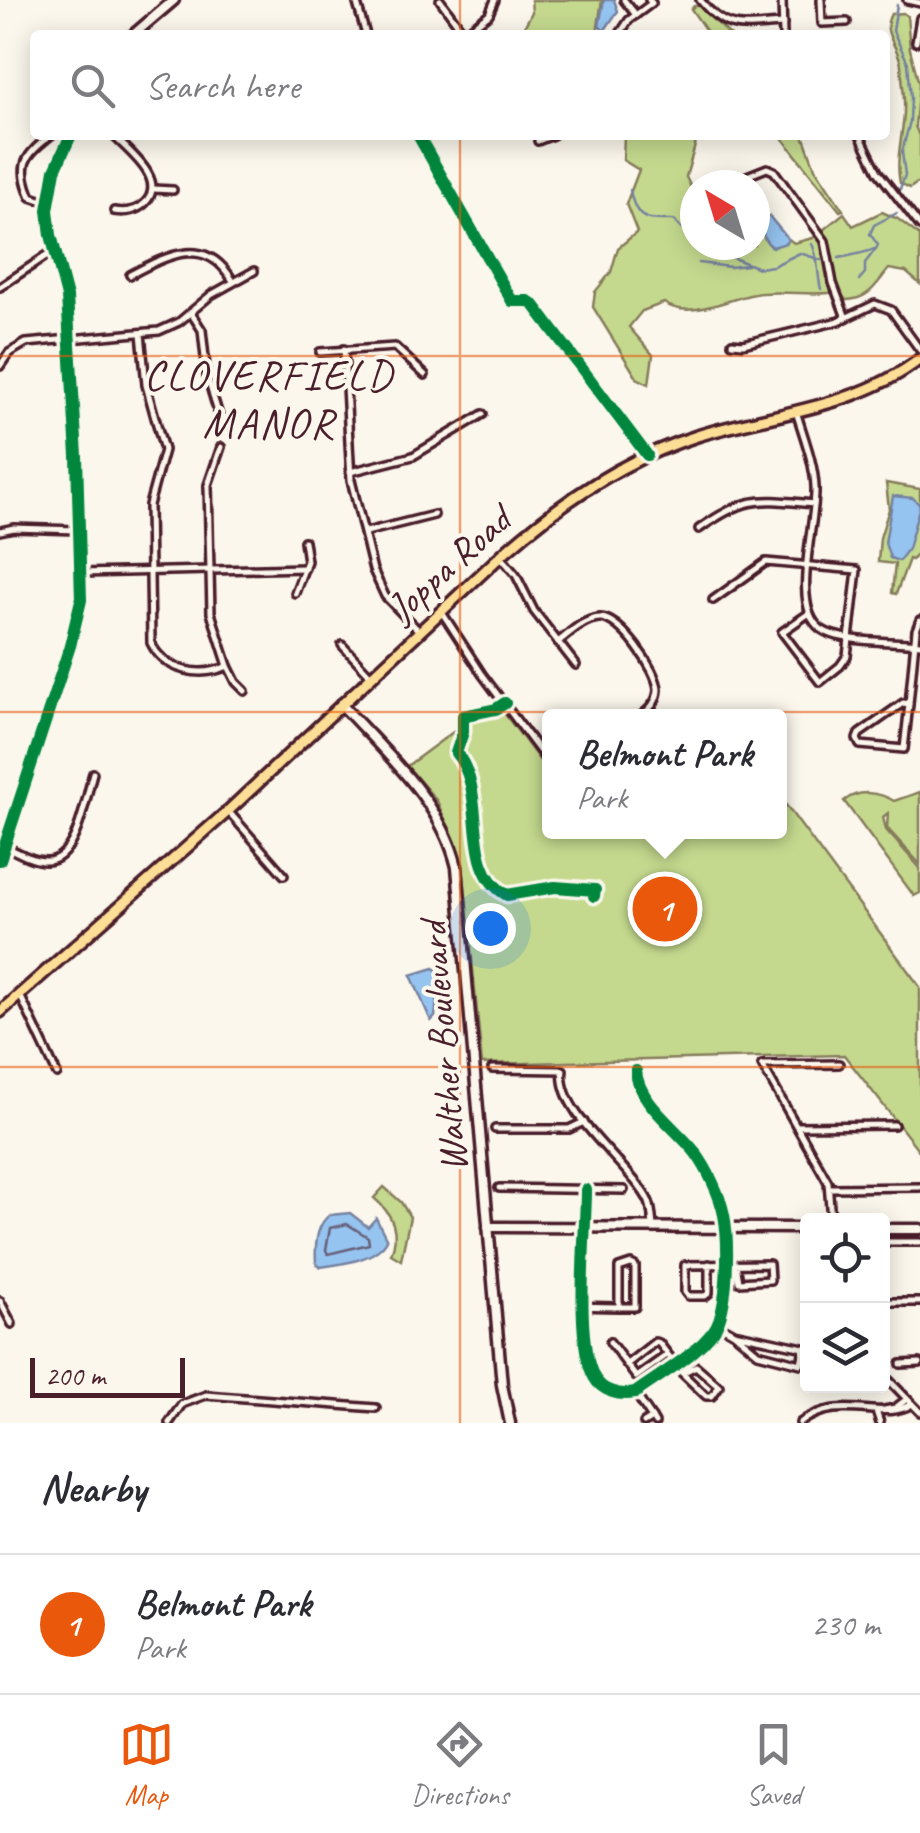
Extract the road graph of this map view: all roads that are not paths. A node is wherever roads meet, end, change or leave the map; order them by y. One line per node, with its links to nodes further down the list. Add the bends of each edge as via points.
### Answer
1 (174, 0): 16 (street)
2 (356, 0): 17 (street)
3 (440, 0): 18 (street)
4 (495, 0): 19 (street)
5 (624, 0): 12 (street)
6 (649, 0): 12 (street)
7 (700, 0): 15 (street, via 730,26)
8 (782, 0): 15 (street)
9 (822, 0): 14 (street, via 822,23)
10 (907, 0): 11 (street)
11 (920, 3)
12 (636, 15): 20 (street)
13 (920, 18): 22 (street)
14 (847, 22)
15 (783, 24): 21 (street)
16 (140, 30)
17 (365, 30)
18 (462, 30)
19 (470, 30)
20 (623, 30)
21 (783, 30)
22 (916, 42)
23 (46, 140): 31 (street, via 23,169 31,196)
24 (69, 140): 31 (street)
25 (119, 140): 29 (street, via 148,172)
26 (421, 140): 54 (street, via 512,302 534,305)
27 (862, 140): 33 (street)
28 (762, 170): 40 (street, via 774,171 825,241)
29 (153, 188): 30 (street); 32 (street, via 139,207)
30 (173, 190)
31 (48, 203): 34 (street)
32 (114, 211)
33 (920, 226)
34 (55, 250): 38 (street); 42 (street)
35 (254, 271): 37 (street)
36 (130, 275): 37 (street, via 196,252 217,260)
37 (234, 282): 39 (street)
38 (0, 287)
39 (191, 313): 41 (street, via 168,328); 52 (street, via 202,330 207,376)
40 (846, 318): 43 (street); 45 (street, via 868,305 884,306)
41 (141, 333): 42 (street); 67 (street, via 146,385 164,444 149,504)
42 (70, 338): 48 (street, via 26,343); 59 (street)
43 (732, 344)
44 (344, 349): 46 (street); 49 (street, via 395,347); 55 (street)
45 (920, 350)
46 (320, 352)
47 (920, 359): 50 (main road, Joppa Road, via 864,392)
48 (0, 366)
49 (425, 375)
50 (796, 411): 54 (main road, Joppa Road); 56 (street)
51 (483, 414): 55 (street, via 413,456)
52 (224, 429)
53 (221, 447): 66 (street, via 208,485)
54 (646, 455): 63 (main road, Joppa Road, via 558,508)
55 (350, 472): 61 (street)
56 (814, 504): 58 (street, via 747,501); 64 (street)
57 (434, 514): 61 (street)
58 (700, 529)
59 (80, 530): 60 (street); 68 (street)
60 (0, 531)
61 (366, 532): 74 (street, via 382,592)
62 (304, 541): 65 (street)
63 (500, 556): 71 (main road, Joppa Road); 76 (street)
64 (808, 564): 70 (street, via 766,562); 72 (street); 75 (street, via 857,570)
65 (304, 568): 66 (street); 69 (street)
66 (210, 569): 67 (street); 80 (street, via 213,621)
67 (152, 571): 68 (street); 80 (street, via 149,632 156,653 191,672)
68 (81, 574): 89 (street, via 74,634)
69 (295, 593)
70 (712, 600)
71 (441, 611): 74 (main road, Joppa Road); 86 (street)
72 (808, 614): 75 (street, via 822,630); 75 (street, via 782,632 820,682 844,662)
73 (920, 620): 77 (street)
74 (420, 631): 81 (main road, Joppa Road)
75 (850, 637): 77 (street)
76 (558, 642): 79 (street); 85 (street, via 592,620 618,624 657,679 656,701)
77 (917, 644): 84 (street)
78 (342, 645): 81 (street)
79 (576, 665)
80 (228, 666): 82 (street)
81 (372, 676): 83 (main road, Joppa Road)
82 (246, 691)
83 (341, 704): 88 (main road, Joppa Road); 108 (street, Walther Boulevard, via 438,815 454,852)
84 (908, 704): 84 (street, via 904,749 858,742 898,705)
85 (649, 709)
86 (542, 754)
87 (93, 772): 89 (street, via 66,853 42,861)
88 (228, 811): 91 (street); 92 (main road, Joppa Road)
89 (3, 846): 90 (street)
90 (0, 860)
91 (284, 874)
92 (20, 995): 93 (main road, Joppa Road); 97 (street)
93 (0, 1012)
94 (840, 1064): 100 (street, via 762,1065)
95 (492, 1070): 98 (street, via 563,1070 563,1085)
96 (636, 1071): 111 (street, via 649,1100 698,1155)
97 (58, 1074)
98 (584, 1122): 101 (street); 110 (street, via 648,1200)
99 (894, 1125): 100 (street)
100 (797, 1126): 104 (street)
101 (495, 1129)
102 (920, 1187): 104 (street)
103 (499, 1188): 105 (street)
104 (830, 1188): 107 (street)
105 (586, 1190): 106 (street); 109 (street)
106 (624, 1190)
107 (831, 1213)
108 (488, 1228): 109 (street); 143 (street, Walther Boulevard)
109 (586, 1228): 110 (street); 123 (street)
110 (653, 1228): 111 (street)
111 (725, 1228): 112 (street); 118 (street)
112 (800, 1228)
113 (890, 1229): 114 (street)
114 (920, 1229)
115 (890, 1242): 116 (street)
116 (920, 1242)
117 (710, 1264): 117 (street, via 686,1265 688,1296 710,1293); 118 (street)
118 (724, 1264): 119 (street); 126 (street)
119 (736, 1264): 119 (street, via 739,1282 770,1280 770,1264)
120 (0, 1301): 125 (street)
121 (890, 1302): 122 (street)
122 (920, 1302)
123 (584, 1306): 124 (street); 136 (street, via 596,1380 610,1391)
124 (619, 1308): 124 (street, via 635,1307 631,1264 619,1266)
125 (12, 1324)
126 (718, 1324): 127 (street); 132 (street)
127 (734, 1334): 127 (street, via 758,1353 801,1364 804,1348)
128 (610, 1342): 131 (street)
129 (668, 1354): 131 (street, via 655,1342); 131 (street, via 636,1377); 132 (street)
130 (920, 1363): 133 (street)
131 (627, 1364)
132 (674, 1364): 134 (street); 136 (street)
133 (901, 1364)
134 (682, 1373): 134 (street, via 706,1396 719,1386 696,1366)
135 (890, 1381): 137 (street)
136 (635, 1393): 141 (street)
137 (909, 1401): 139 (street); 140 (street)
138 (376, 1408): 142 (street, via 206,1395 182,1404)
139 (876, 1412): 145 (street, via 828,1410); 146 (street)
140 (920, 1412)
141 (653, 1420): 144 (street)
142 (169, 1423)
143 (510, 1423)
144 (644, 1423)
145 (800, 1423)
146 (880, 1423)

